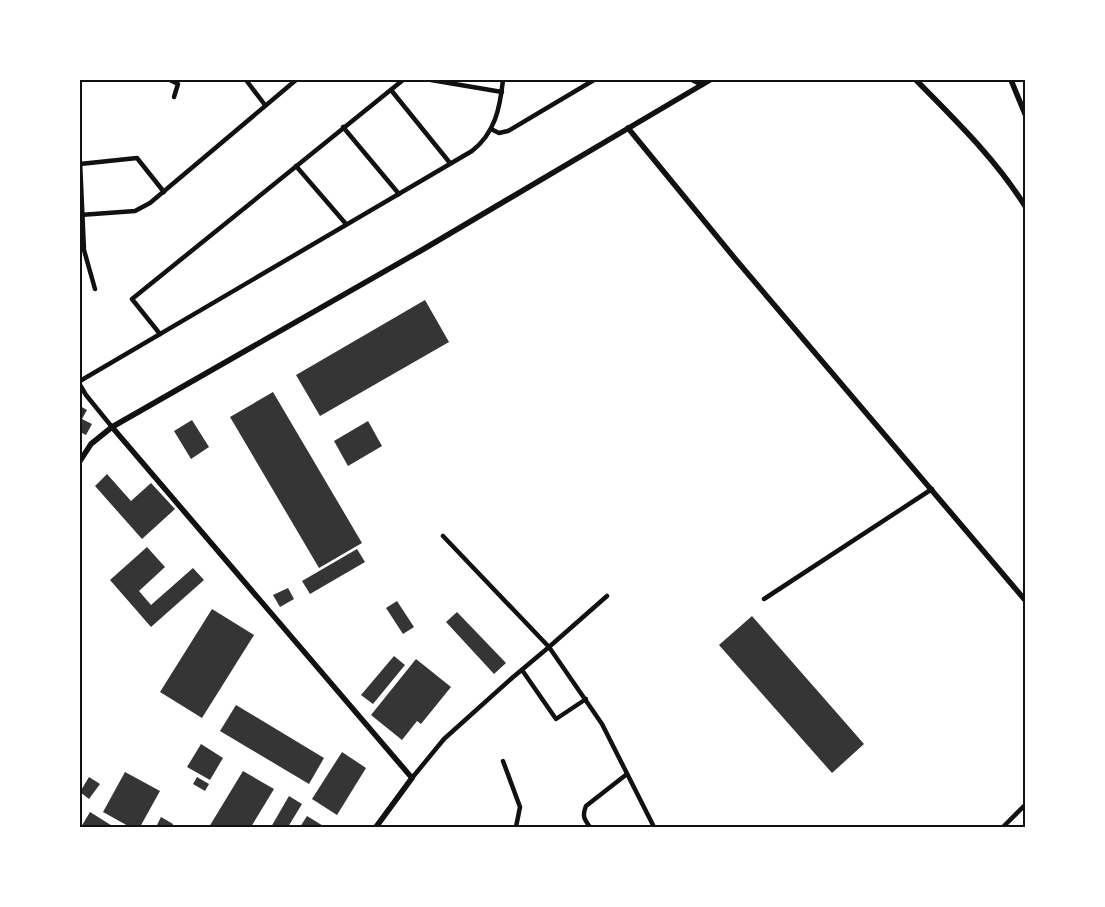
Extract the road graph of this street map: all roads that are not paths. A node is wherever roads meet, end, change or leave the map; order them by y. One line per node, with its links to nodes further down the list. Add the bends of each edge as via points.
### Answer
1 (170, 80): 15 (street, via 178,84)
2 (246, 80): 16 (street)
3 (296, 80): 16 (street)
4 (402, 80): 13 (street)
5 (431, 80): 14 (street)
6 (503, 80): 14 (street)
7 (594, 80): 20 (street, via 508,131 499,133)
8 (692, 80): 12 (street)
9 (710, 80): 12 (street)
10 (916, 80): 26 (street, via 982,148)
11 (1011, 80): 17 (street)
12 (702, 85): 19 (street)
13 (391, 90): 18 (street); 22 (street)
14 (502, 92): 20 (street, via 498,116)
15 (174, 97)
16 (265, 105): 24 (street)
17 (1025, 114)
18 (343, 128): 23 (street); 25 (street)
19 (628, 128): 35 (street); 38 (street, via 736,261)
20 (491, 130): 22 (street, via 481,144)
21 (80, 163): 24 (street, via 137,158); 27 (street)
22 (450, 163): 25 (street)
23 (296, 166): 28 (street); 30 (street, via 132,299)
24 (164, 192): 27 (street, via 136,211)
25 (399, 194): 28 (street)
26 (1025, 206)
27 (81, 214): 29 (street, via 84,250)
28 (346, 224): 30 (street)
29 (95, 289)
30 (160, 334): 31 (street)
31 (80, 381)
32 (80, 385): 34 (street)
33 (80, 395): 34 (street)
34 (86, 395): 35 (street)
35 (112, 427): 36 (street); 48 (street)
36 (83, 451): 37 (street)
37 (80, 460)
38 (932, 489): 41 (street); 42 (street)
39 (443, 536): 43 (street)
40 (607, 596): 43 (street)
41 (764, 600)
42 (1025, 600)
43 (549, 647): 44 (street); 45 (street)
44 (522, 670): 45 (street, via 556,719); 48 (street, via 444,738)
45 (586, 699): 47 (street)
46 (503, 761): 51 (street, via 520,807)
47 (627, 774): 52 (street, via 586,806 584,819); 53 (street)
48 (412, 778): 50 (street)
49 (1025, 805): 54 (street)
50 (376, 827)
51 (516, 827)
52 (590, 827)
53 (654, 827)
54 (1003, 827)

